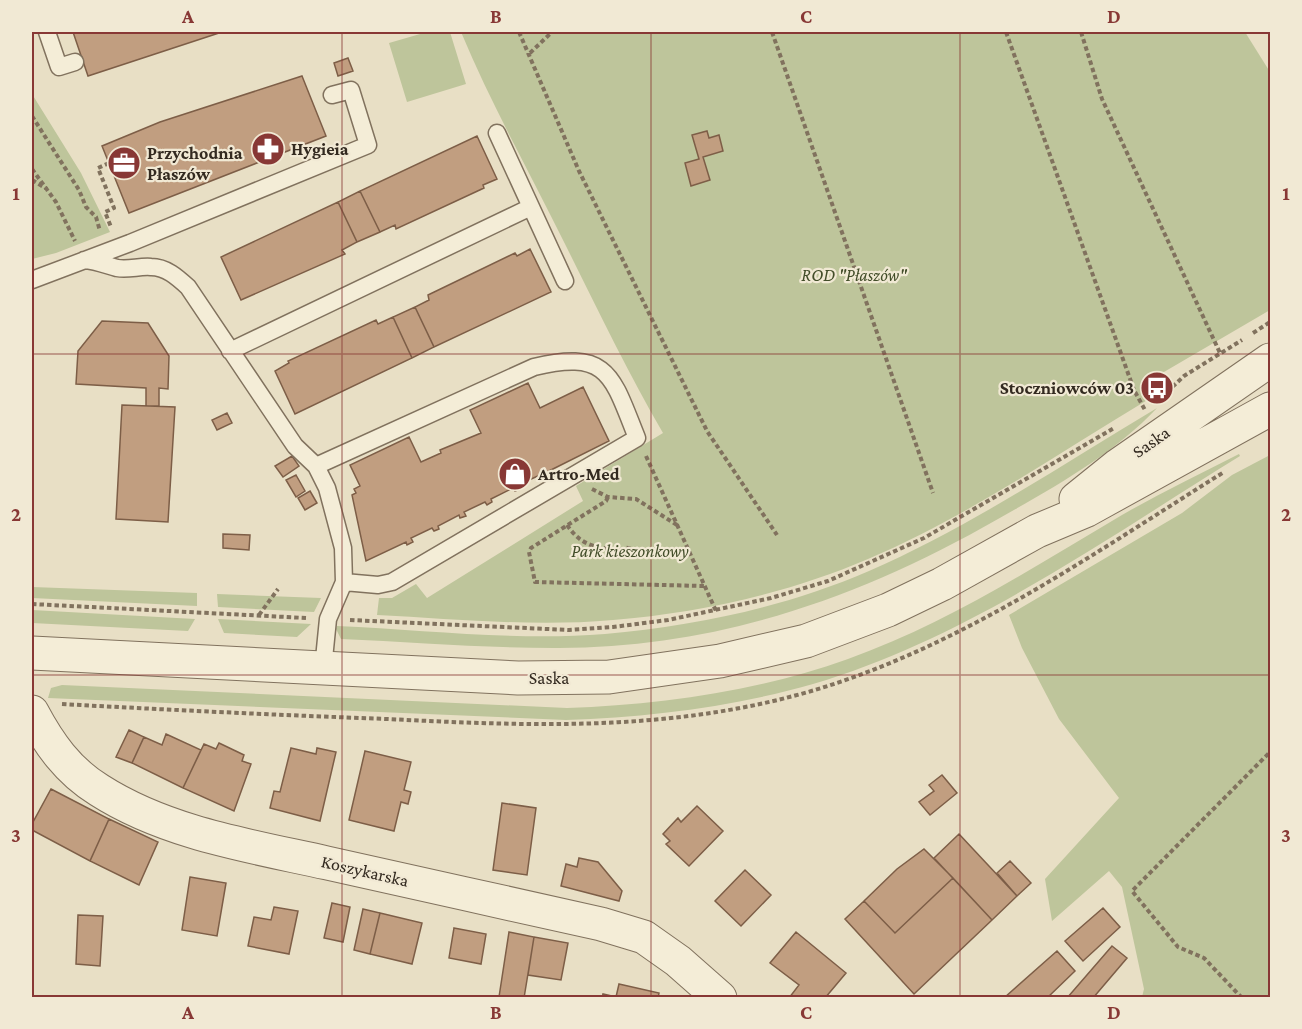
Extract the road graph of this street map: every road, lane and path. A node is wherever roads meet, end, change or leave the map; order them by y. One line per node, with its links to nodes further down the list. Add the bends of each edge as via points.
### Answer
1 (47, 32): 8 (lane, via 59,67)
2 (519, 32): 7 (path)
3 (552, 32): 7 (path)
4 (772, 32): 35 (path)
5 (1006, 32): 29 (path, via 1134,390)
6 (1081, 32): 24 (path, via 1102,99)
7 (530, 53): 40 (path, via 579,171 707,431)
8 (75, 62)
9 (332, 95): 18 (lane, via 351,90 368,145)
10 (32, 116): 17 (path, via 86,207 96,217)
11 (496, 133): 16 (lane)
12 (109, 164): 18 (path, via 98,168 114,208 105,212)
13 (32, 169): 15 (path)
14 (32, 180): 15 (path)
15 (47, 189): 19 (path)
16 (531, 207): 21 (lane); 23 (lane)
17 (103, 238)
18 (119, 247): 19 (lane)
19 (84, 260): 20 (lane); 23 (lane, via 169,271 188,287)
20 (32, 280)
21 (565, 281)
22 (1270, 322): 24 (path)
23 (230, 351): 33 (lane, via 295,446)
24 (1221, 353): 26 (path, via 1184,376)
25 (1270, 360): 39 (street, Saska, via 1117,466)
26 (1160, 398)
27 (1152, 406): 29 (path)
28 (1270, 409): 39 (street, Saska, via 1087,510)
29 (1145, 410): 30 (path)
30 (1135, 416)
31 (1115, 428): 48 (path, via 967,515 877,561 828,581)
32 (646, 458): 38 (path)
33 (316, 466): 34 (lane, via 534,367 574,360 591,362 615,384 637,438); 44 (lane, via 327,488 343,548)
34 (575, 476): 36 (path); 44 (lane, via 392,582)
35 (933, 493)
36 (608, 497): 37 (path); 38 (path, via 636,499)
37 (567, 525): 42 (path, via 584,544); 45 (path, via 531,548 535,582)
38 (678, 526): 45 (path)
39 (1037, 531): 52 (street, Saska, via 888,610 806,641 720,662 644,673 566,678)
40 (777, 535)
41 (629, 544): 42 (path)
42 (628, 551): 43 (path)
43 (627, 558)
44 (344, 582): 50 (lane)
45 (704, 586): 48 (path)
46 (278, 589): 49 (path)
47 (32, 604): 49 (path)
48 (716, 611): 50 (path, via 624,626 569,630)
49 (258, 615): 50 (path)
50 (328, 619): 52 (lane)
51 (32, 653): 52 (street, Saska)
52 (323, 669)
53 (32, 712): 55 (street, Koszykarska, via 57,755 75,773 146,815 246,845 644,937)
54 (1270, 752): 56 (path, via 1132,891 1178,947 1204,958)
55 (720, 998)
56 (1242, 998)

